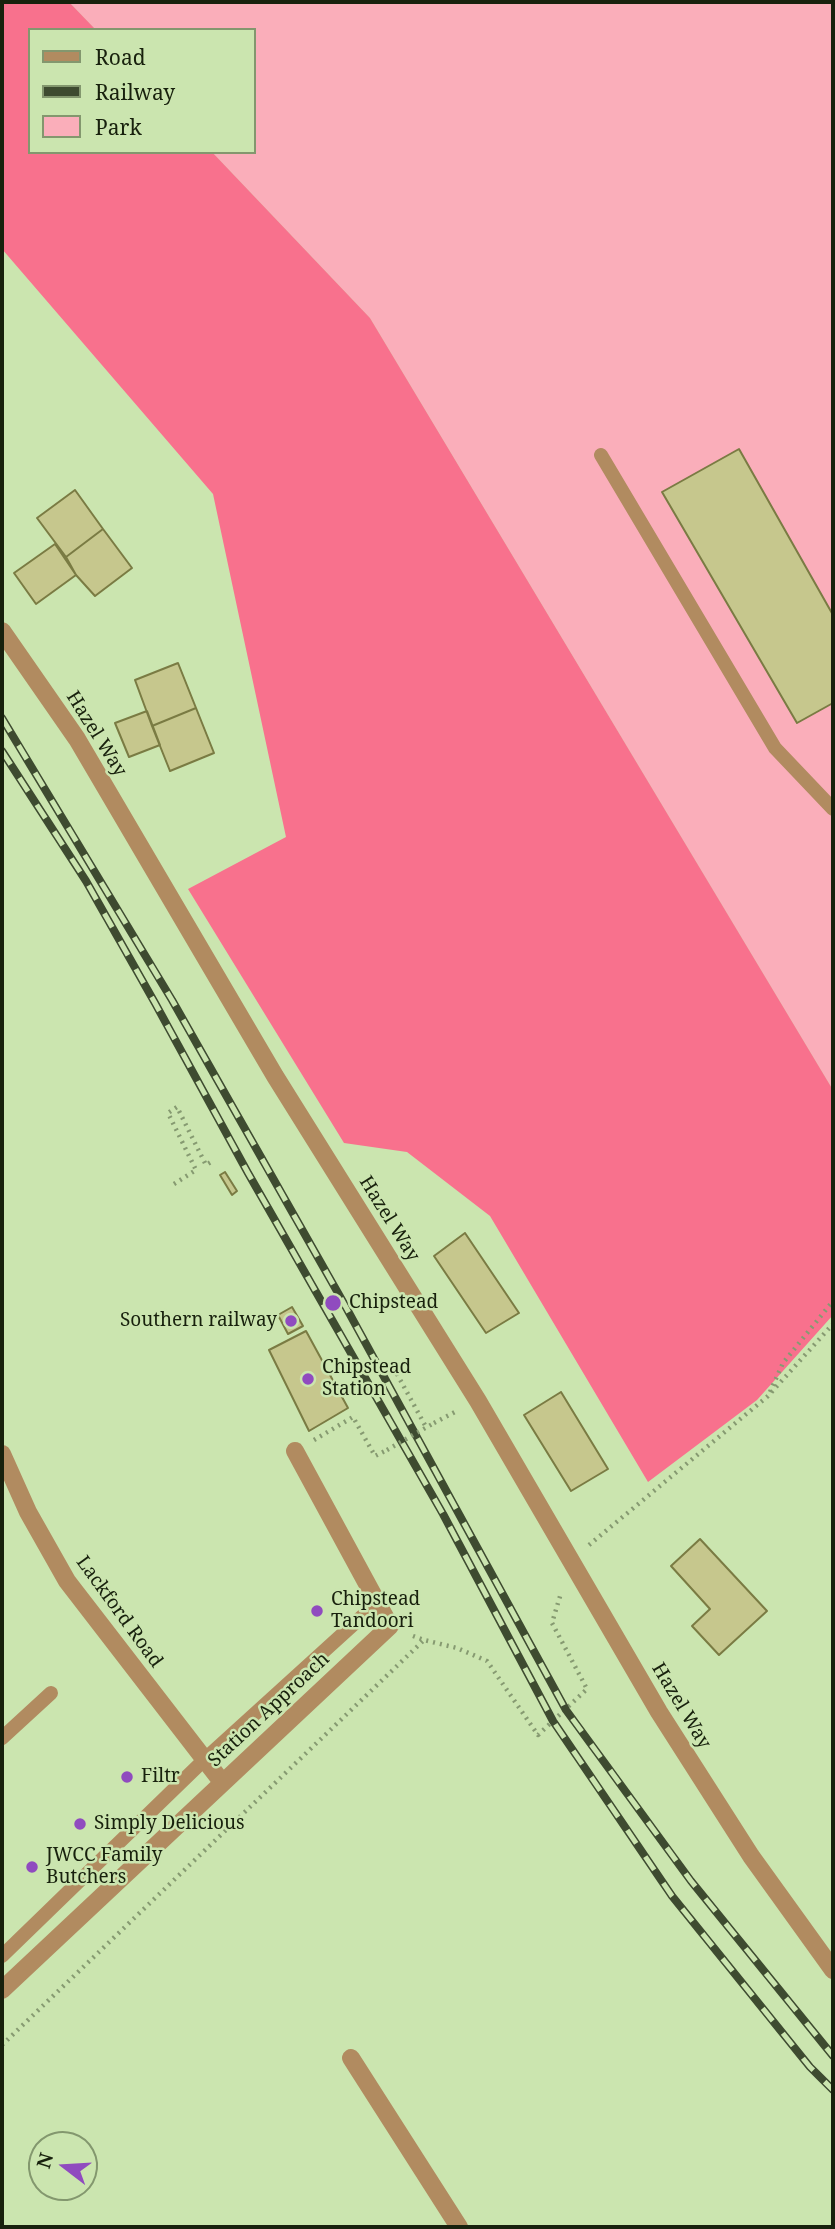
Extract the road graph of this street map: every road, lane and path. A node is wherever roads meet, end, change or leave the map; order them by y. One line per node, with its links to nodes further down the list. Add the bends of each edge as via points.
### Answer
1 (601, 455): 3 (lane, via 775,748)
2 (2, 631): 14 (street, Hazel Way, via 77,739 275,1076)
3 (833, 809)
4 (211, 1162): 5 (path, via 206,1166 177,1107 168,1113 196,1170)
5 (174, 1184)
6 (833, 1301): 9 (path, via 783,1363)
7 (833, 1324): 9 (path)
8 (397, 1374): 11 (path)
9 (768, 1396): 14 (path)
10 (434, 1423): 11 (path, bridge)
11 (426, 1427): 12 (path, bridge, via 375,1456 353,1416)
12 (295, 1451): 15 (street)
13 (2, 1454): 20 (street, Lackford Road, via 67,1581)
14 (572, 1560): 17 (path, via 552,1623 587,1689 538,1735 487,1661); 23 (street, Hazel Way, via 659,1712 743,1845)
15 (378, 1602): 16 (street); 20 (lane)
16 (390, 1626): 17 (path); 21 (street, Station Approach)
17 (424, 1640): 25 (path)
18 (51, 1693): 19 (lane)
19 (2, 1738)
20 (204, 1760): 21 (street, Lackford Road); 22 (lane)
21 (222, 1782): 24 (street, Station Approach)
22 (2, 1956)
23 (833, 1970)
24 (2, 1990)
25 (2, 2045)
26 (351, 2058): 27 (street)
27 (456, 2226)

